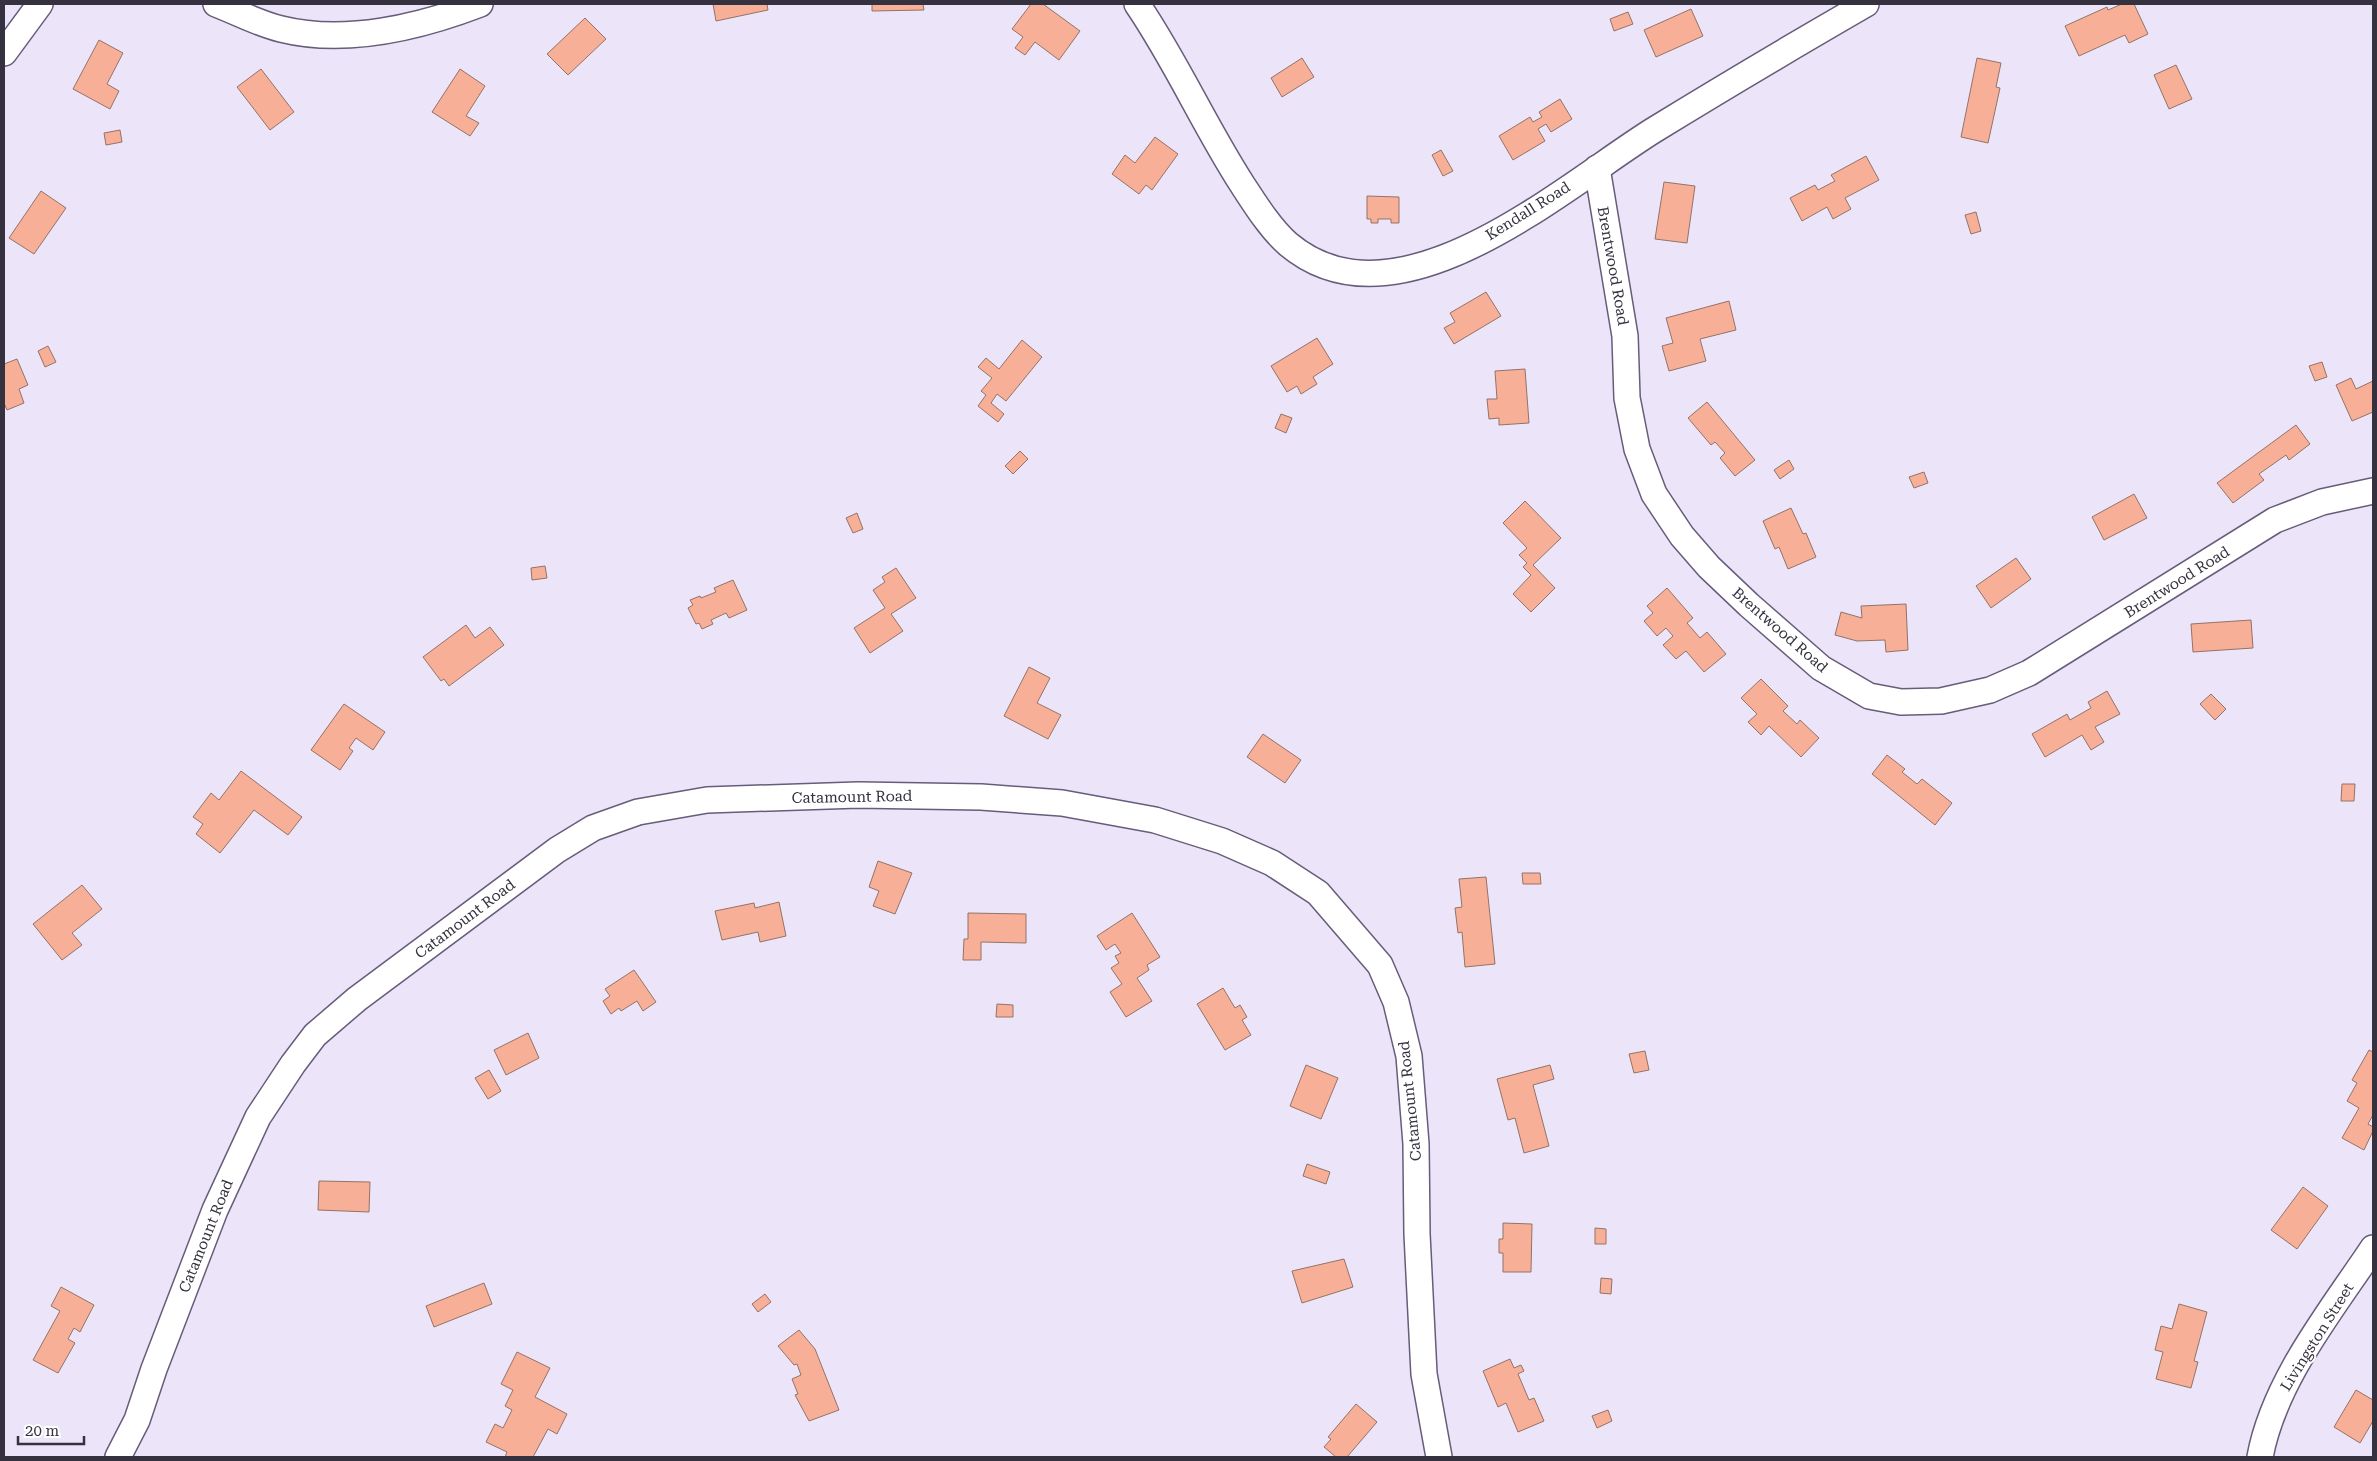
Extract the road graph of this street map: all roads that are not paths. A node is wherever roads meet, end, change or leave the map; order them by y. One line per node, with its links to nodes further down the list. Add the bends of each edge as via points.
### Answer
1 (40, 4): 6 (street)
2 (216, 4): 3 (street, via 280,29 340,37 389,30)
3 (480, 4)
4 (1137, 4): 7 (street, Kendall Road, via 1222,154 1255,204 1286,242 1313,262 1360,274 1394,272 1447,257 1508,227)
5 (1866, 4): 7 (street, Kendall Road)
6 (4, 53)
7 (1597, 168): 8 (street, Brentwood Road, via 1625,336 1627,398 1636,449 1654,494 1682,536 1749,605 1821,668 1869,696 1901,702 1941,700 1990,690 2029,672 2275,520 2322,502)
8 (2373, 491)
9 (2373, 1248): 12 (street, Livingston Street, via 2288,1379 2265,1432)
10 (118, 1457): 11 (street, Catamount Road, via 137,1420 215,1210 258,1118 292,1064 315,1035 357,999 557,850 593,828 638,812 707,800 858,795 981,797 1062,803 1155,820 1222,840 1263,859 1318,893 1380,965 1396,1002 1408,1056 1416,1144 1424,1374)
11 (1439, 1457)
12 (2260, 1457)

